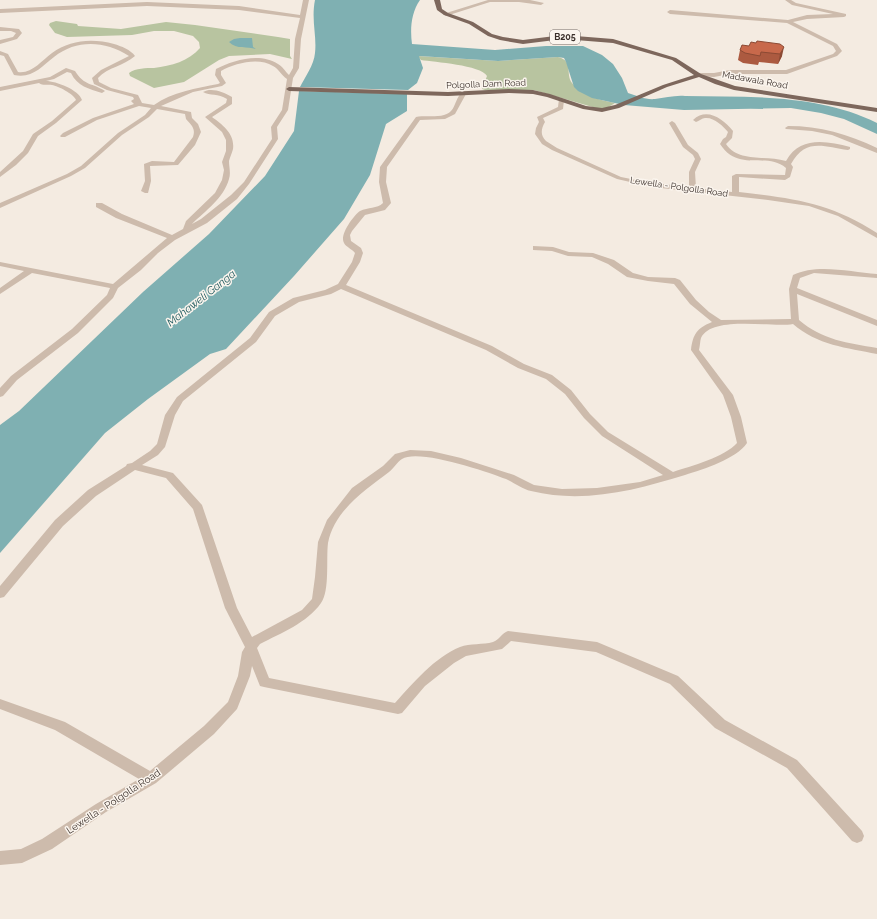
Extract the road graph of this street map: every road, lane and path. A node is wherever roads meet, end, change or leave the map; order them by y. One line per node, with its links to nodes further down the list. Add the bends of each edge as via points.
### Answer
1 (195, 0): 7 (street)
2 (306, 0): 12 (street)
3 (437, 0): 11 (main road, via 440,10)
4 (788, 0): 13 (street, via 844,15 807,17)
5 (493, 1): 6 (street, via 519,0); 8 (street); 11 (street)
6 (541, 3)
7 (190, 5): 9 (street, via 136,4); 12 (street, via 268,11)
8 (504, 6)
9 (0, 11)
10 (670, 12): 13 (street)
11 (446, 14): 17 (main road, Madawala Road / B205, via 470,23 490,35 512,41 563,37 626,43 674,59)
12 (302, 17): 18 (street, via 296,68)
13 (788, 22): 17 (street, via 835,45 839,51 835,55 787,72)
14 (0, 29): 15 (street, via 17,30 19,33 15,38)
15 (0, 42)
16 (0, 53): 24 (street, via 6,56 16,74 20,75 36,70 54,54 72,45 94,42 117,47 132,56 128,61 98,73 94,78 96,83 109,89 136,96)
17 (699, 75): 23 (main road, Polgolla Dam Road, via 602,110); 26 (main road, Madawala Road / B205, via 734,88)
18 (290, 78): 21 (street); 25 (street, via 284,75 276,64 253,60 237,61 218,70 223,83 220,86 191,91)
19 (30, 84): 20 (street); 24 (street, via 69,70 82,84 107,93 126,96); 34 (street, via 54,83 76,94 79,100 35,135 26,152)
20 (0, 89)
21 (289, 89): 22 (main road, Polgolla Dam Road); 40 (street, via 285,110 274,127 275,139 247,183 204,221)
22 (463, 94): 23 (main road, Polgolla Dam Road, via 524,91); 47 (street, via 453,113 445,117 418,118 382,168 386,203 382,208 362,213 348,231 347,242 359,253)
23 (561, 100): 35 (street, Lewella - Polgolla Road, via 561,108 540,117 542,122 538,128 538,136 544,143 617,178)
24 (139, 104): 25 (street); 30 (street, via 95,119)
25 (155, 107): 36 (street, via 190,113 189,119 195,124 198,132 193,146 182,154 176,164 151,162 146,165 148,181); 39 (street, via 147,116 120,134 70,175); 40 (street, via 190,94 208,91 222,93 230,98 229,104 208,117 228,135 230,150 226,161 225,182 220,192)
26 (877, 110)
27 (696, 120): 33 (street, via 716,118 724,124 731,132 723,144 731,154)
28 (672, 123): 35 (street, via 685,146 696,154 698,159 692,172)
29 (788, 128): 32 (street, via 836,133)
30 (63, 136)
31 (848, 148): 33 (street, via 804,146 795,151)
32 (877, 152)
33 (788, 164): 37 (street, via 790,167 785,178 745,174 735,176)
34 (0, 175)
35 (693, 190): 37 (street, Lewella - Polgolla Road)
36 (145, 191)
37 (736, 195): 41 (street, Lewella - Polgolla Road, via 816,206 853,220)
38 (99, 205): 42 (street)
39 (0, 206)
40 (183, 232): 42 (street)
41 (877, 236)
42 (172, 238): 48 (street)
43 (536, 248): 52 (street, via 554,249 568,254 593,255 611,262 630,275 677,282 693,302)
44 (0, 264): 45 (street)
45 (28, 271): 48 (street); 50 (street)
46 (877, 276): 49 (street, via 814,271 796,277)
47 (341, 286): 56 (street, via 296,300 272,314 253,340 180,399 170,415 162,445 154,453); 57 (street, via 489,348 521,366 549,377 568,392 605,434)
48 (115, 287): 55 (street, via 110,296 75,331 14,378)
49 (793, 288): 51 (street); 53 (street)
50 (0, 292)
51 (795, 321): 52 (street); 54 (street, via 802,328 829,342)
52 (718, 322): 57 (street, via 698,335 694,342 694,350 728,396 742,443 736,450 717,459)
53 (877, 322)
54 (877, 351)
55 (0, 394)
56 (131, 466): 58 (street, via 92,493 59,523); 59 (street, via 169,476 198,508 231,608)
57 (672, 476): 59 (street, via 641,485 597,492 562,493 532,488 495,471 431,454 410,453 399,456 356,492 332,520 323,542 317,600 306,613 256,641)
58 (0, 594)
59 (251, 647): 61 (street, Lewella - Polgolla Road, via 233,705 209,730); 62 (street, via 264,682 398,709 421,682 450,659 463,651 498,646 508,636 598,647 674,680 720,724 792,764)
60 (0, 704): 61 (street, via 60,726)
61 (151, 778): 63 (street, Lewella - Polgolla Road, via 47,844 22,856)
62 (856, 836)
63 (0, 858)

